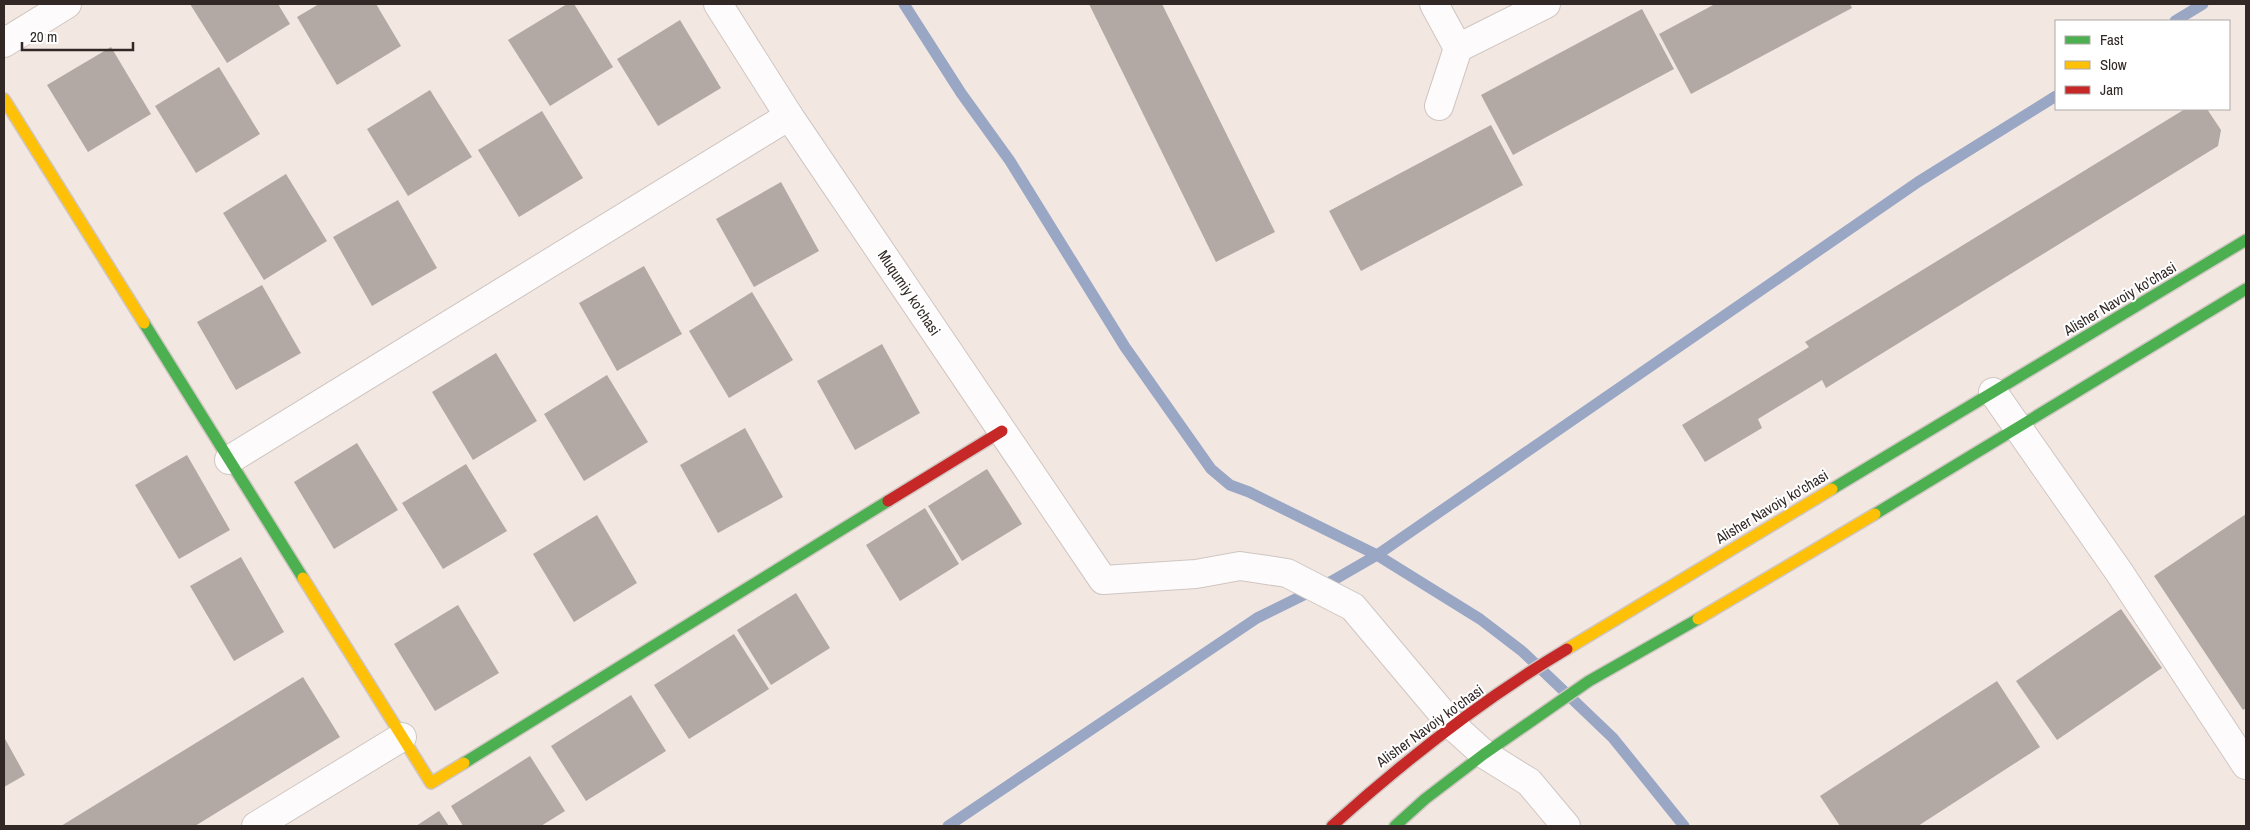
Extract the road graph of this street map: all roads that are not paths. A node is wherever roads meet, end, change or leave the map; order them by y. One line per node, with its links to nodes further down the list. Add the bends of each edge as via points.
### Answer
1 (67, 4): 5 (street)
2 (718, 4): 9 (street, Muqumiy ko'chasi)
3 (1434, 4): 6 (street)
4 (1546, 4): 6 (street)
5 (4, 42)
6 (1458, 48): 8 (street)
7 (4, 99): 15 (main road)
8 (1439, 106)
9 (789, 116): 14 (street, Muqumiy ko'chasi); 15 (street)
10 (2246, 240): 12 (main road, Alisher Navoiy ko'chasi)
11 (2246, 289): 13 (main road)
12 (1993, 392): 13 (street); 16 (main road, Alisher Navoiy ko'chasi, via 1560,653)
13 (2017, 428): 18 (main road, via 1784,569 1589,681); 19 (street, via 2119,572)
14 (1002, 431): 16 (street, Muqumiy ko'chasi, via 1103,580 1196,574 1240,566 1287,573 1353,607); 17 (main road, via 431,783)
15 (229, 460): 17 (main road)
16 (1453, 726): 18 (street); 21 (main road, Alisher Navoiy ko'chasi, via 1383,780)
17 (402, 737): 20 (street)
18 (1484, 754): 22 (main road); 23 (street, via 1529,782)
19 (2246, 765)
20 (256, 826)
21 (1332, 826)
22 (1395, 826)
23 (1566, 826)

